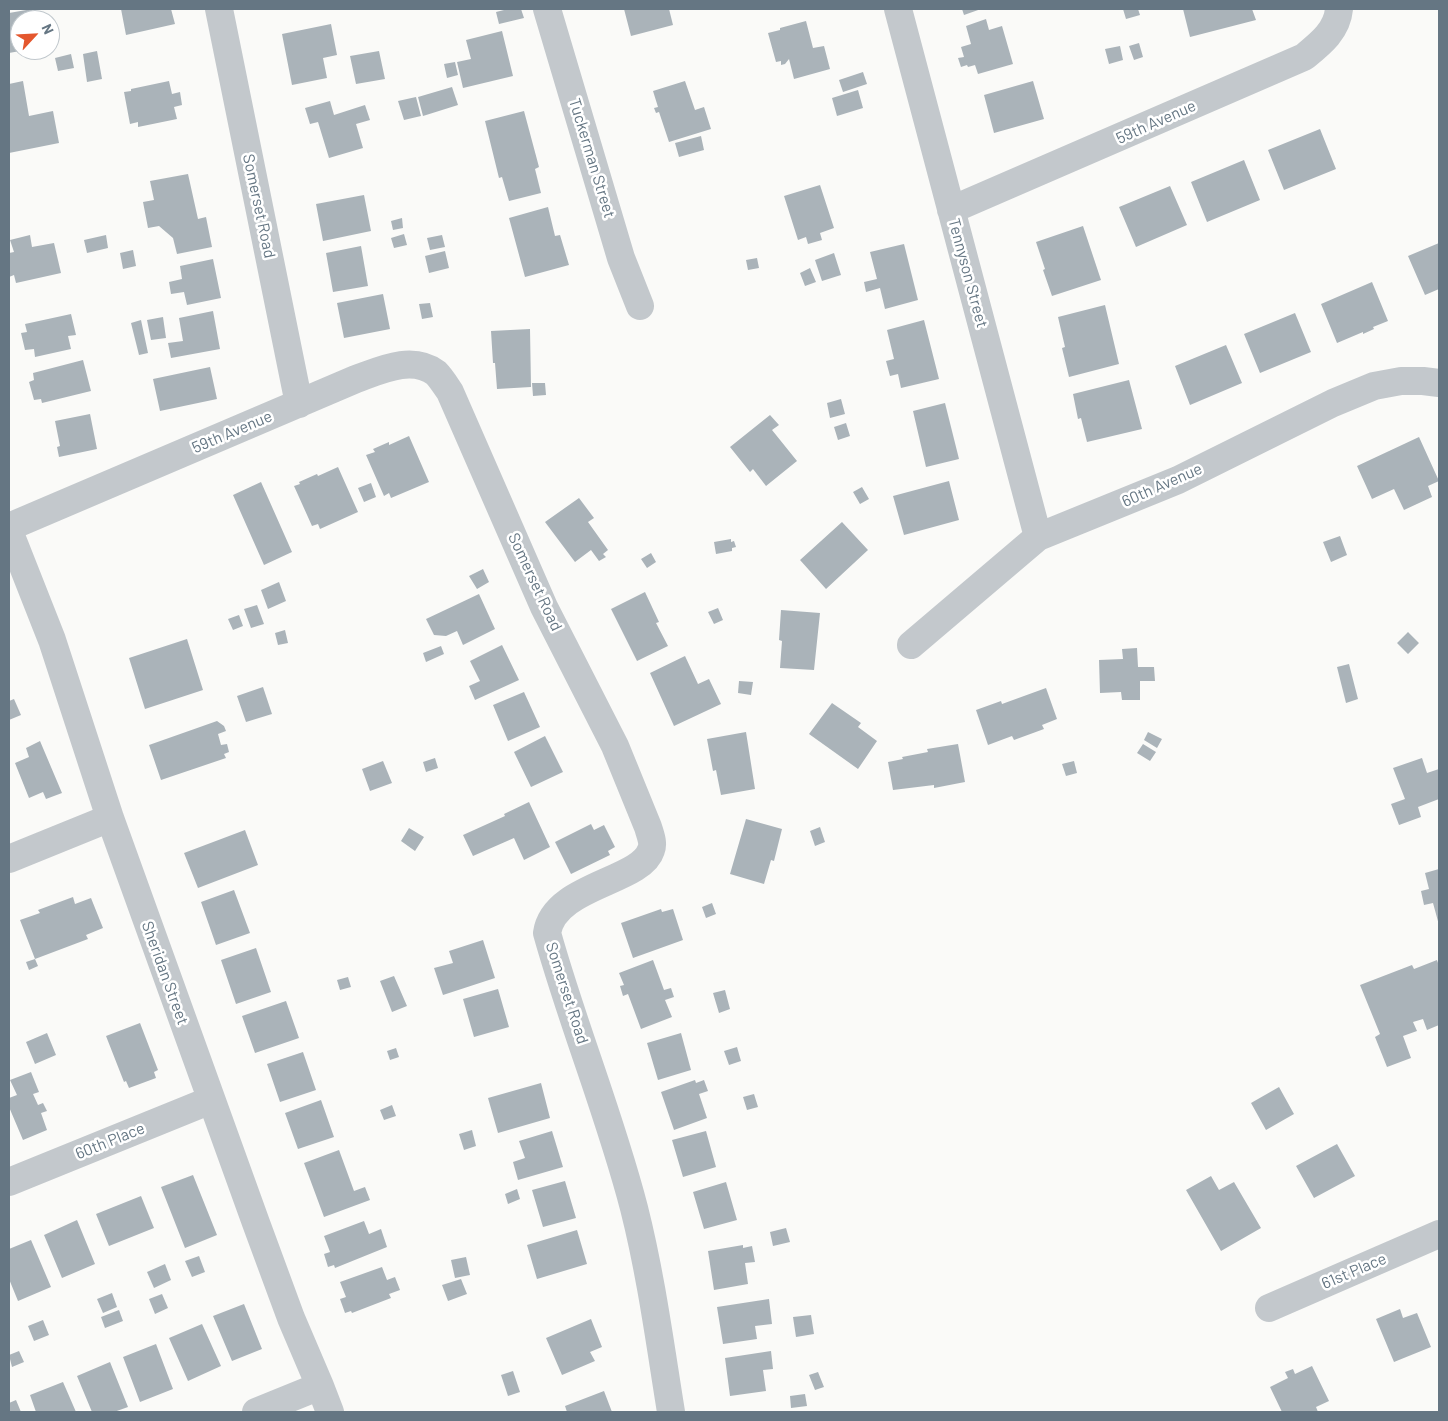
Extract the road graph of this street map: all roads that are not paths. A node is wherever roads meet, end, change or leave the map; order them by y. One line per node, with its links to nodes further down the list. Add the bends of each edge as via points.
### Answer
1 (218, 9): 9 (street, Somerset Road)
2 (547, 9): 6 (street, Tuckerman Street, via 622,258)
3 (898, 9): 5 (street, Tennyson Street)
4 (1339, 9): 5 (street, 59th Avenue, via 1338,18 1325,40 1304,57)
5 (952, 210): 12 (street, Tennyson Street)
6 (640, 306)
7 (1439, 383): 12 (street, 60th Avenue, via 1401,381 1374,386 1178,480)
8 (450, 392): 9 (street, 59th Avenue, via 437,374 410,364 356,379); 23 (street, Somerset Road, via 544,607 615,746 652,841 646,858 634,868 579,895 554,914 548,933 634,1207 648,1266)
9 (299, 404): 10 (street, 59th Avenue)
10 (9, 527)
11 (9, 531): 14 (street, Sheridan Street, via 52,640)
12 (1038, 537): 13 (street, 60th Avenue)
13 (911, 644)
14 (110, 818): 15 (street); 16 (street, Sheridan Street)
15 (9, 859)
16 (211, 1100): 17 (street, 60th Place); 20 (street, Sheridan Street, via 291,1318)
17 (9, 1182)
18 (1439, 1234): 19 (street, 61st Place)
19 (1269, 1308)
20 (320, 1386): 21 (street); 22 (street, Sheridan Street)
21 (256, 1412)
22 (330, 1412)
23 (671, 1412)

